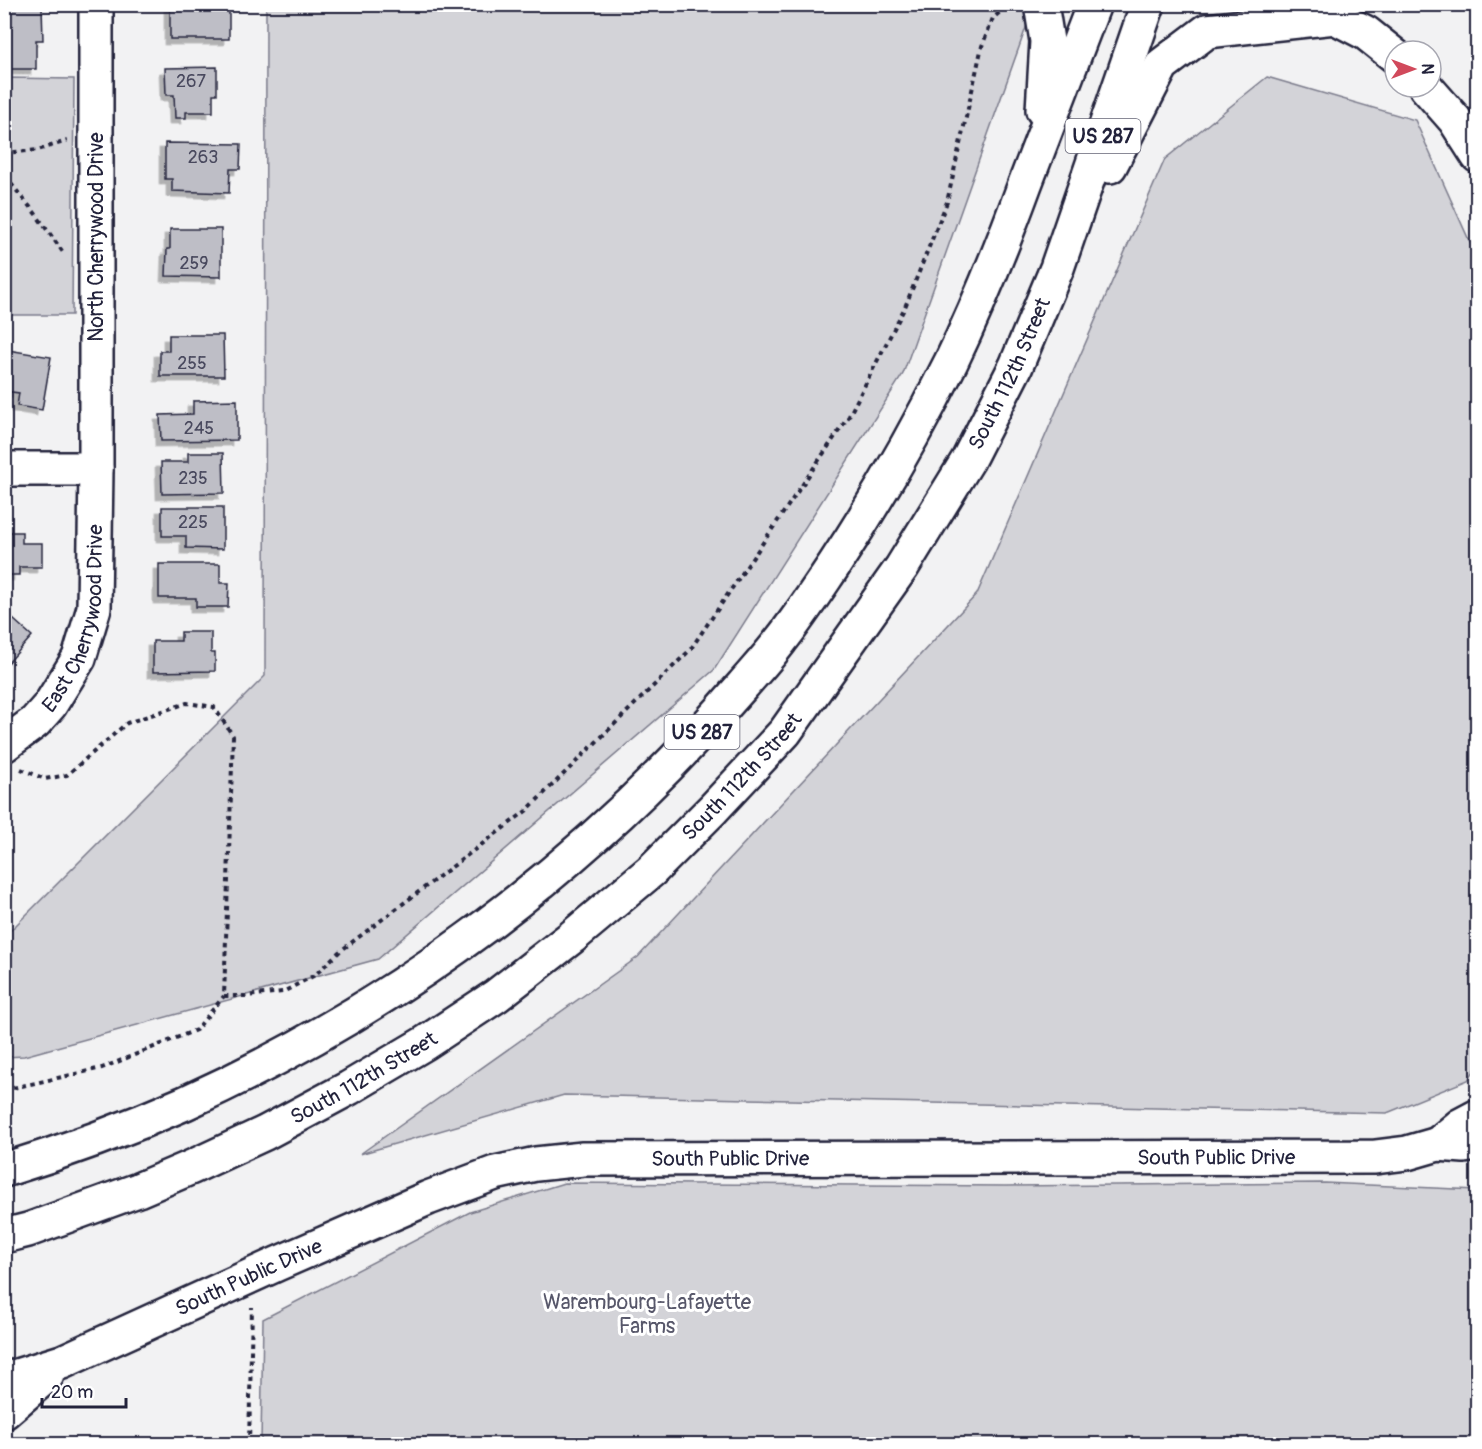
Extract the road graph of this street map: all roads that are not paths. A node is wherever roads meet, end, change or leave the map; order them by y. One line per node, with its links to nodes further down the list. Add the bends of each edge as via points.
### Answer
1 (96, 4): 13 (main road, North Cherrywood Drive)
2 (1041, 4): 9 (main road, via 1047,42)
3 (1094, 4): 9 (main road, US 287)
4 (1148, 4): 11 (main road, South 112th Street / US 287)
5 (1297, 4): 6 (main road)
6 (1327, 11): 7 (main road); 11 (main road, via 1207,31 1162,65)
7 (1383, 46)
8 (1437, 99): 10 (main road)
9 (1040, 147): 18 (main road, US 287, via 951,362 850,540 781,641 708,726 630,806 487,926 391,993 331,1029 161,1113 60,1153)
10 (1478, 156)
11 (1057, 268): 19 (main road, South 112th Street / US 287, via 1016,366 968,460 902,567 785,732 651,872 496,996 349,1088 192,1167)
12 (4, 469): 13 (main road)
13 (96, 469): 14 (main road, East Cherrywood Drive, via 94,608 79,658 50,705)
14 (9, 756)
15 (1478, 1116): 16 (main road)
16 (1438, 1144): 17 (main road); 20 (main road, South Public Drive, via 1375,1157 607,1159 536,1164 495,1173 428,1198)
17 (1478, 1144)
18 (4, 1170)
19 (4, 1236)
20 (62, 1362): 21 (main road, South Public Drive); 22 (main road, South Public Drive)
21 (4, 1383)
22 (4, 1412)

